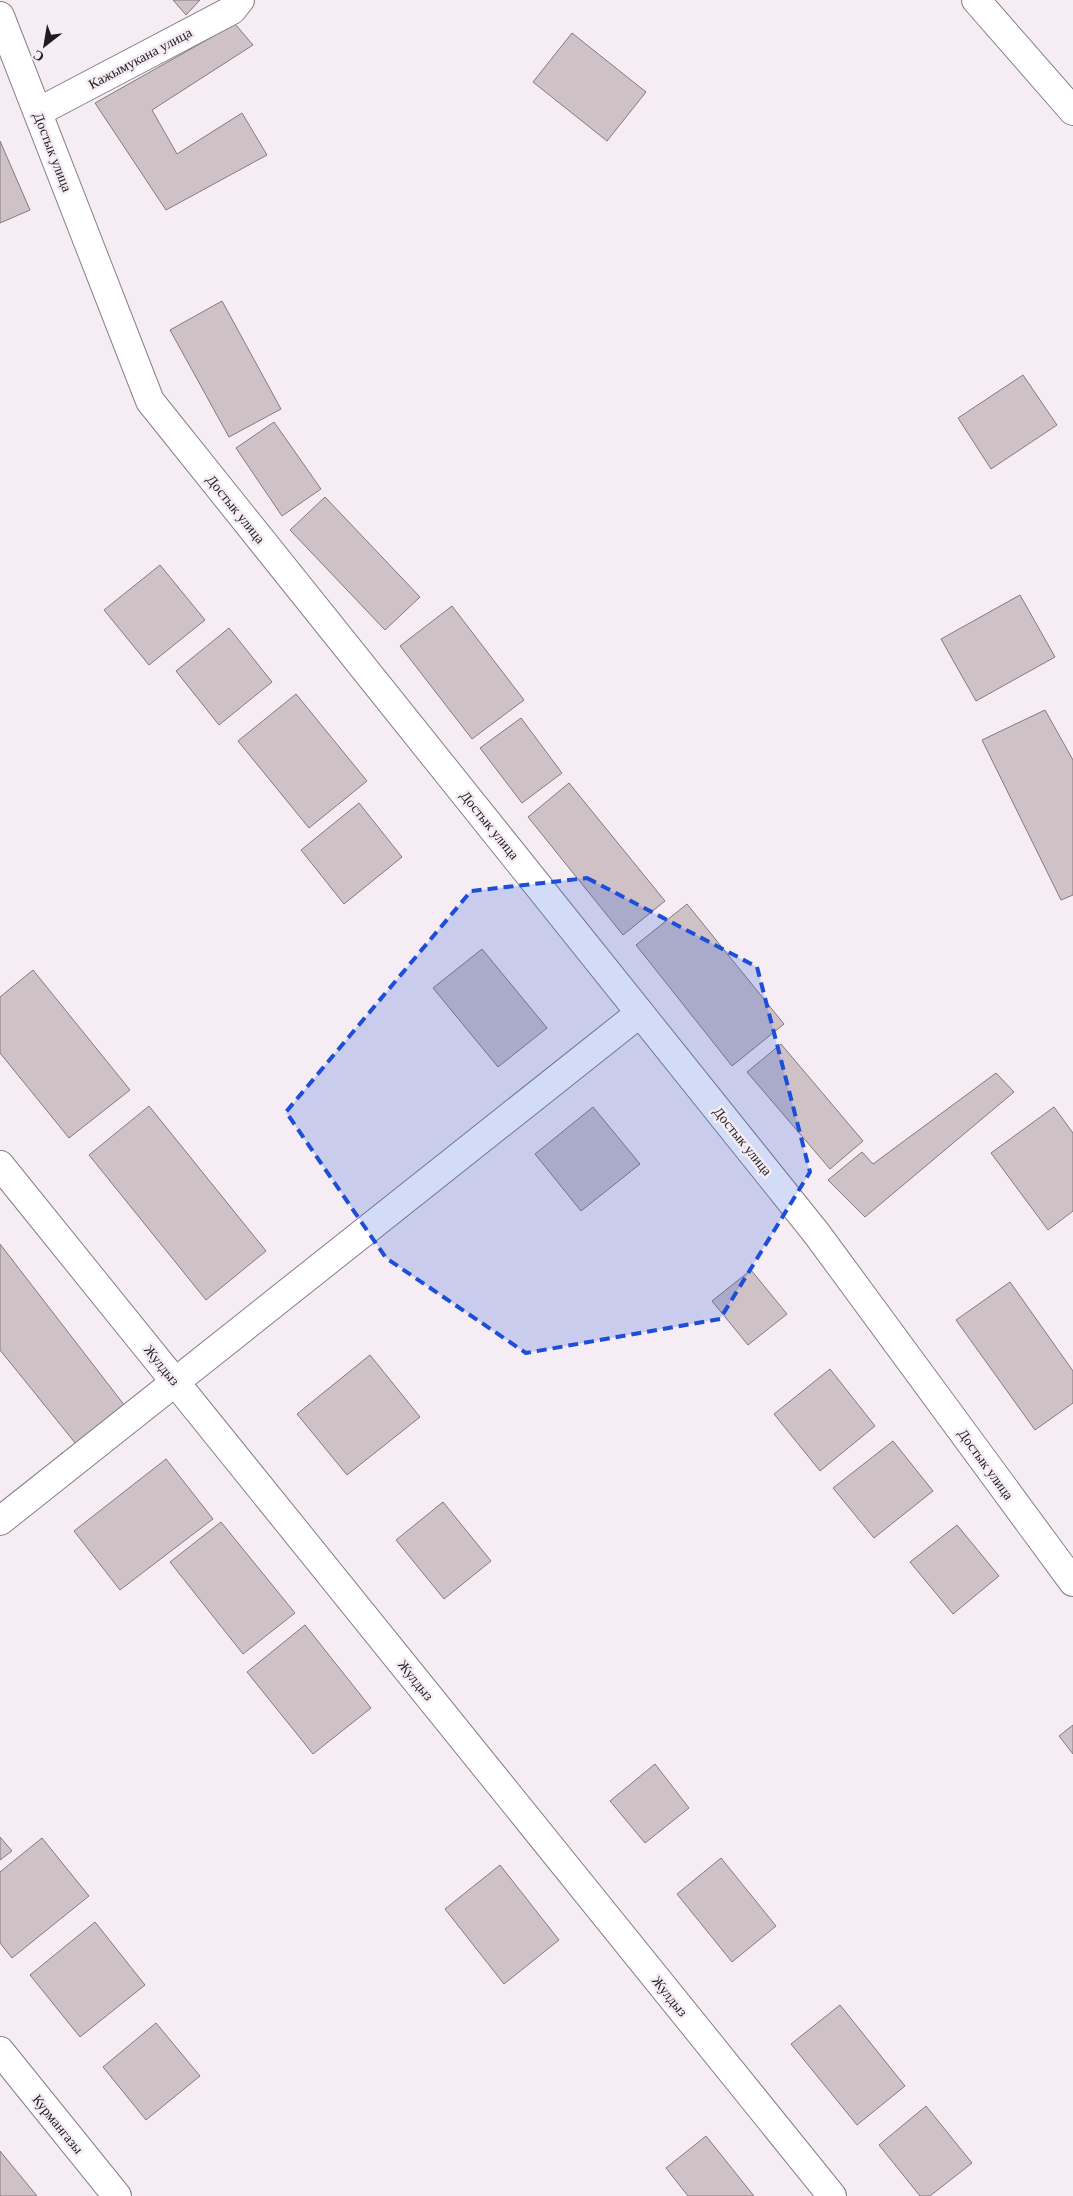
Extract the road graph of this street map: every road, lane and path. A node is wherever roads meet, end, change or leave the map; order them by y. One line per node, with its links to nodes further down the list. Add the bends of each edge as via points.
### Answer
1 (240, 0): 5 (street, Кажымукана улица, via 232,10)
2 (976, 0): 4 (street)
3 (0, 16): 5 (street, Достык улица)
4 (1073, 111)
5 (38, 112): 6 (street, Достык улица, via 150,401)
6 (640, 1013): 8 (street); 10 (street, Достык улица, via 817,1234)
7 (0, 1165): 8 (street, Жулдыз)
8 (175, 1382): 9 (street); 13 (street, Жулдыз)
9 (0, 1521)
10 (1073, 1582)
11 (0, 2052): 12 (street, Курмангазы)
12 (116, 2196)
13 (832, 2196)

